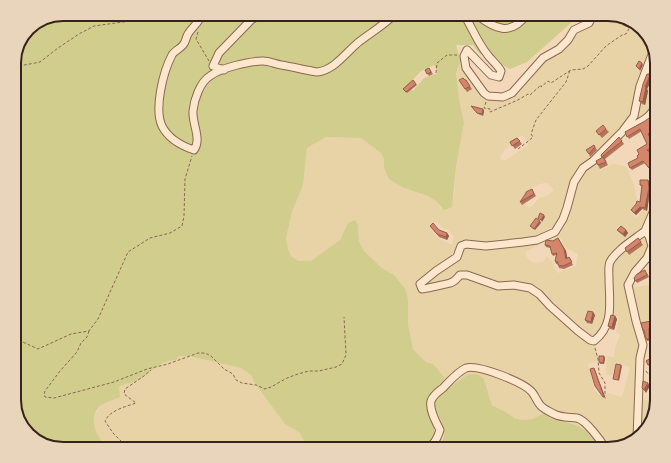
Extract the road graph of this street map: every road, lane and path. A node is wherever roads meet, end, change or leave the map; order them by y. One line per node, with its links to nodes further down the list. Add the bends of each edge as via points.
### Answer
1 (130, 21): 13 (path, via 94,26 40,62)
2 (199, 21): 22 (street, via 184,45 172,53 158,101 162,126 169,135)
3 (250, 21): 14 (street, via 219,53)
4 (387, 21): 15 (street, via 325,71 317,72 264,61 249,62)
5 (468, 21): 11 (street, via 488,56 497,64 501,71 500,77 491,75 467,50)
6 (484, 21): 7 (street, via 504,29 515,27)
7 (521, 21)
8 (590, 21): 18 (street, via 574,30 568,40 544,58 512,93 503,97 488,96)
9 (630, 27): 16 (path, via 626,34 622,34 606,46 588,66)
10 (198, 31): 14 (path, via 196,39)
11 (464, 56): 17 (path, via 447,54 437,63); 18 (street, via 466,68)
12 (650, 60): 20 (street, via 640,86 634,116)
13 (21, 66)
14 (213, 66): 15 (street)
15 (224, 70): 22 (street, via 203,82 195,100 193,124 197,145)
16 (570, 70): 18 (path, via 551,83 548,81 530,94 490,112 490,109 484,108); 21 (path, via 566,82 536,120 532,137)
17 (436, 73)
18 (484, 93)
19 (650, 115): 20 (street)
20 (622, 132): 32 (street, via 583,168 574,182 563,219 555,232 537,240 500,245 466,244 461,246 457,257 420,284 422,289 425,289 449,284 460,275 467,275 498,286 530,288 578,331)
21 (518, 149)
22 (194, 150): 30 (path, via 185,179 182,226 170,233 150,238 128,252 98,319)
23 (650, 219): 24 (street)
24 (645, 231): 25 (street); 32 (street, via 610,262 610,314 600,337)
25 (650, 239)
26 (650, 250): 27 (street)
27 (644, 263): 28 (path); 33 (street, via 628,285 643,345)
28 (650, 267)
29 (344, 317): 34 (path, via 346,355 342,364 298,374 265,389 236,380 233,374 205,353 198,352)
30 (88, 331): 31 (path, via 71,334 38,349); 34 (path, via 77,352 45,391 45,397 54,398 84,391)
31 (21, 341)
32 (594, 341): 36 (path, via 599,373 605,383)
33 (640, 358): 35 (path); 37 (street)
34 (152, 369): 38 (path, via 125,389 124,394 136,403 107,416 105,421)
35 (650, 377)
36 (605, 395)
37 (637, 431)
38 (122, 442)
39 (435, 442): 40 (street, via 440,430 431,407 431,400 462,370 475,367 509,378 527,388 541,406 554,415 579,418)
40 (601, 442)

